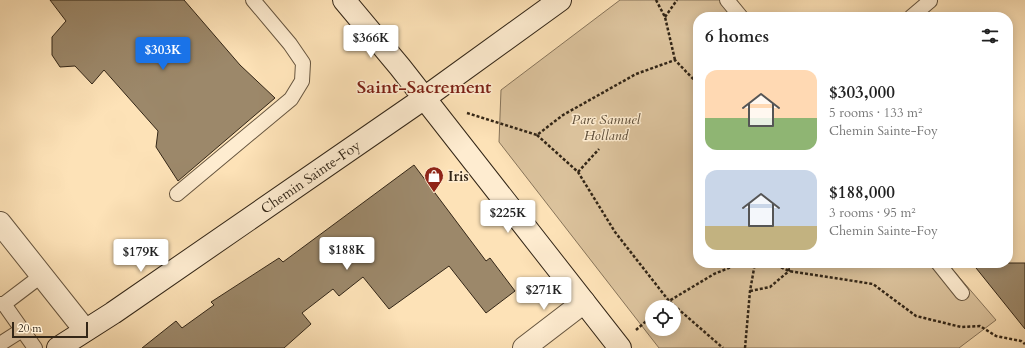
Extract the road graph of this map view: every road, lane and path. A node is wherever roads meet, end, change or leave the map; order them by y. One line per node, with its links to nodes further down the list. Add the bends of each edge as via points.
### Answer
1 (253, 0): 18 (lane, via 303,63 302,81 291,99)
2 (344, 0): 13 (main road)
3 (560, 0): 13 (main road, Chemin Sainte-Foy)
4 (656, 0): 10 (path)
5 (677, 0): 10 (path)
6 (727, 0): 8 (lane)
7 (930, 2): 9 (lane)
8 (737, 12)
9 (917, 12)
10 (665, 17): 11 (path)
11 (675, 60): 12 (path); 15 (path, via 636,74 563,115)
12 (693, 79)
13 (423, 99): 30 (main road); 34 (main road, Chemin Sainte-Foy)
14 (461, 111): 15 (path)
15 (537, 135): 17 (path)
16 (599, 149): 17 (path)
17 (578, 172): 28 (path, via 614,232)
18 (177, 194)
19 (0, 224): 25 (main road)
20 (729, 268): 29 (path)
21 (754, 268): 26 (path)
22 (785, 268): 24 (path)
23 (942, 268): 27 (lane)
24 (790, 270): 26 (path, via 770,287); 36 (path, via 874,284 916,316 961,327 980,326 996,336)
25 (42, 276): 31 (lane); 34 (main road)
26 (750, 291): 42 (path)
27 (962, 293)
28 (668, 300)
29 (671, 300)
30 (584, 302): 39 (main road); 40 (main road)
31 (2, 304): 33 (lane)
32 (681, 311): 41 (path)
33 (22, 330): 35 (lane); 37 (lane)
34 (85, 330): 38 (main road, Chemin Sainte-Foy)
35 (0, 344)
36 (1025, 344)
37 (35, 348)
38 (58, 348)
39 (524, 348)
40 (620, 348)
41 (723, 348)
42 (745, 348)

